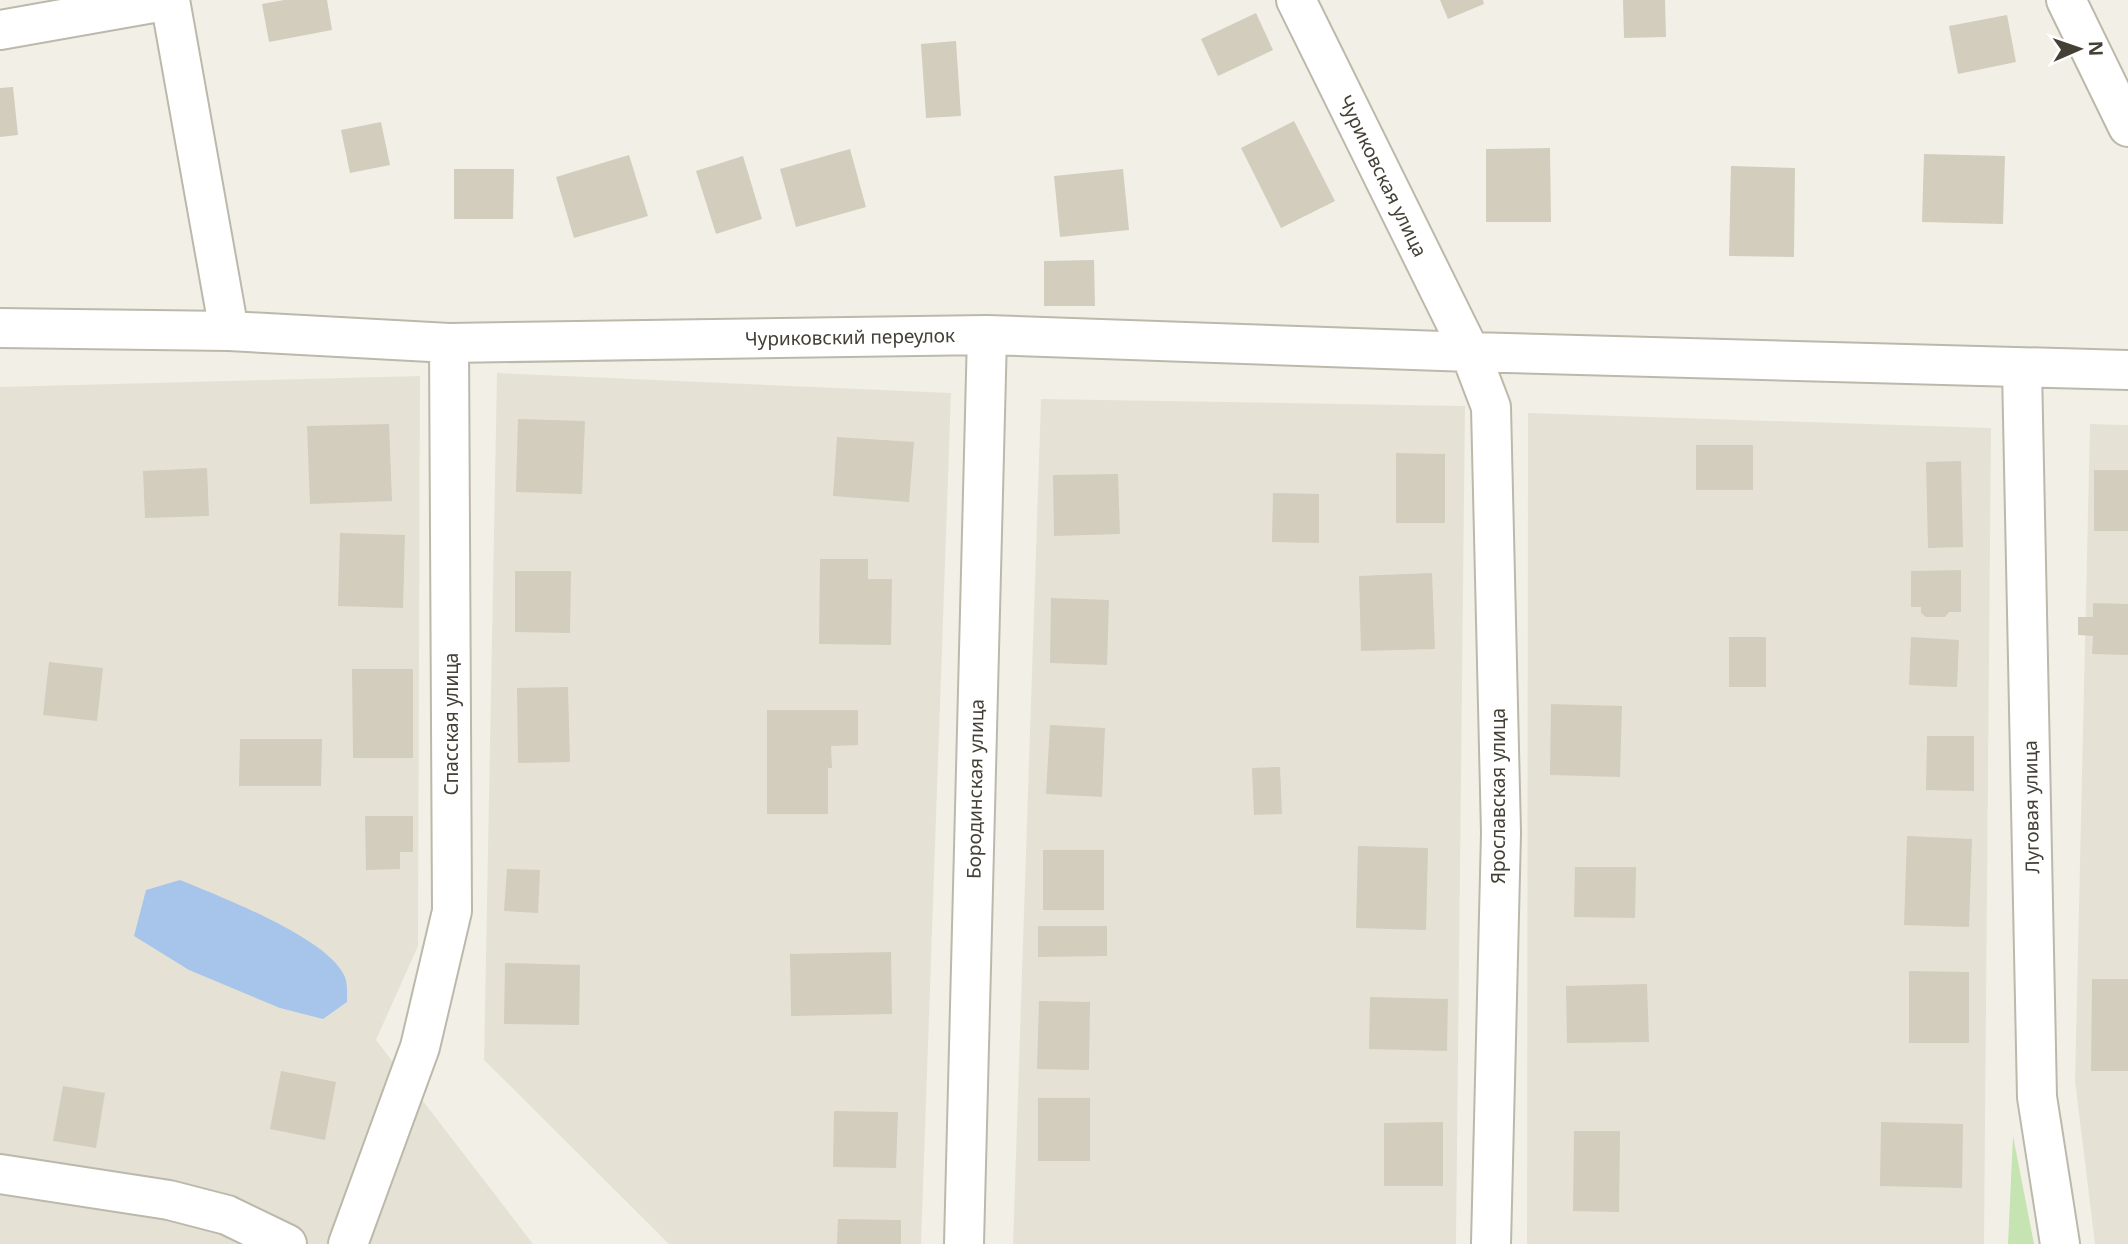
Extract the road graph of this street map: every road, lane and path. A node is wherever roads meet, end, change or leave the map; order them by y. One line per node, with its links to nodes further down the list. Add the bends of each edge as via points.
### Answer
1 (170, 0): 4 (street); 7 (street)
2 (1296, 0): 10 (street, Чуриковская улица)
3 (2066, 0): 5 (street)
4 (0, 30)
5 (2128, 127)
6 (0, 328): 7 (street, Чуриковский переулок)
7 (229, 331): 9 (street, Чуриковский переулок)
8 (987, 335): 9 (street, Чуриковский переулок); 10 (street, Чуриковский переулок); 16 (street, Бородинская улица)
9 (449, 343): 15 (street, Спасская улица, via 452,911 420,1047)
10 (1470, 352): 11 (street, Чуриковский переулок); 17 (street, Ярославская улица, via 1492,421 1501,833)
11 (2022, 369): 12 (street, Чуриковский переулок); 18 (street, Луговая улица, via 2037,1097)
12 (2128, 370)
13 (0, 1174): 14 (street, via 169,1200 227,1215)
14 (287, 1244)
15 (348, 1244)
16 (964, 1244)
17 (1491, 1244)
18 (2060, 1244)

